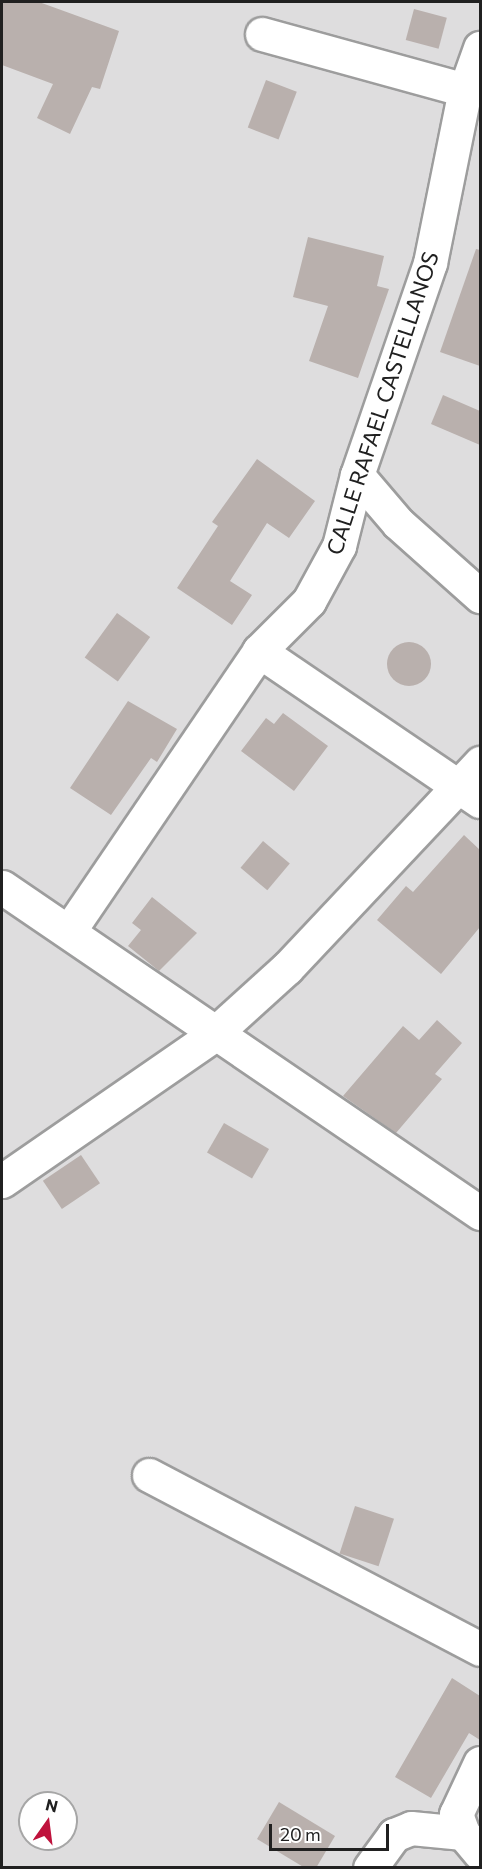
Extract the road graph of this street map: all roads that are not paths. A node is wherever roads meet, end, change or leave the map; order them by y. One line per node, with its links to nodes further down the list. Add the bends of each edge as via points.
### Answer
1 (262, 34): 3 (street)
2 (480, 48): 3 (street, CALLE RAFAEL CASTELLANOS)
3 (465, 90): 4 (street, CALLE RAFAEL CASTELLANOS, via 430,263)
4 (357, 475): 5 (street, via 398,523); 6 (street, CALLE RAFAEL CASTELLANOS, via 339,546 309,601)
5 (480, 596)
6 (259, 651): 8 (street); 10 (street, CALLE RAFAEL CASTELLANOS)
7 (480, 763): 8 (street)
8 (468, 792): 11 (street)
9 (2, 887): 10 (street)
10 (69, 931): 11 (street)
11 (212, 1036): 12 (street); 13 (street)
12 (2, 1181)
13 (480, 1213)
14 (149, 1475): 15 (street)
15 (480, 1649)
16 (480, 1763): 17 (street, via 456,1814)
17 (472, 1843): 18 (street, via 411,1828 394,1835)
18 (370, 1868)

